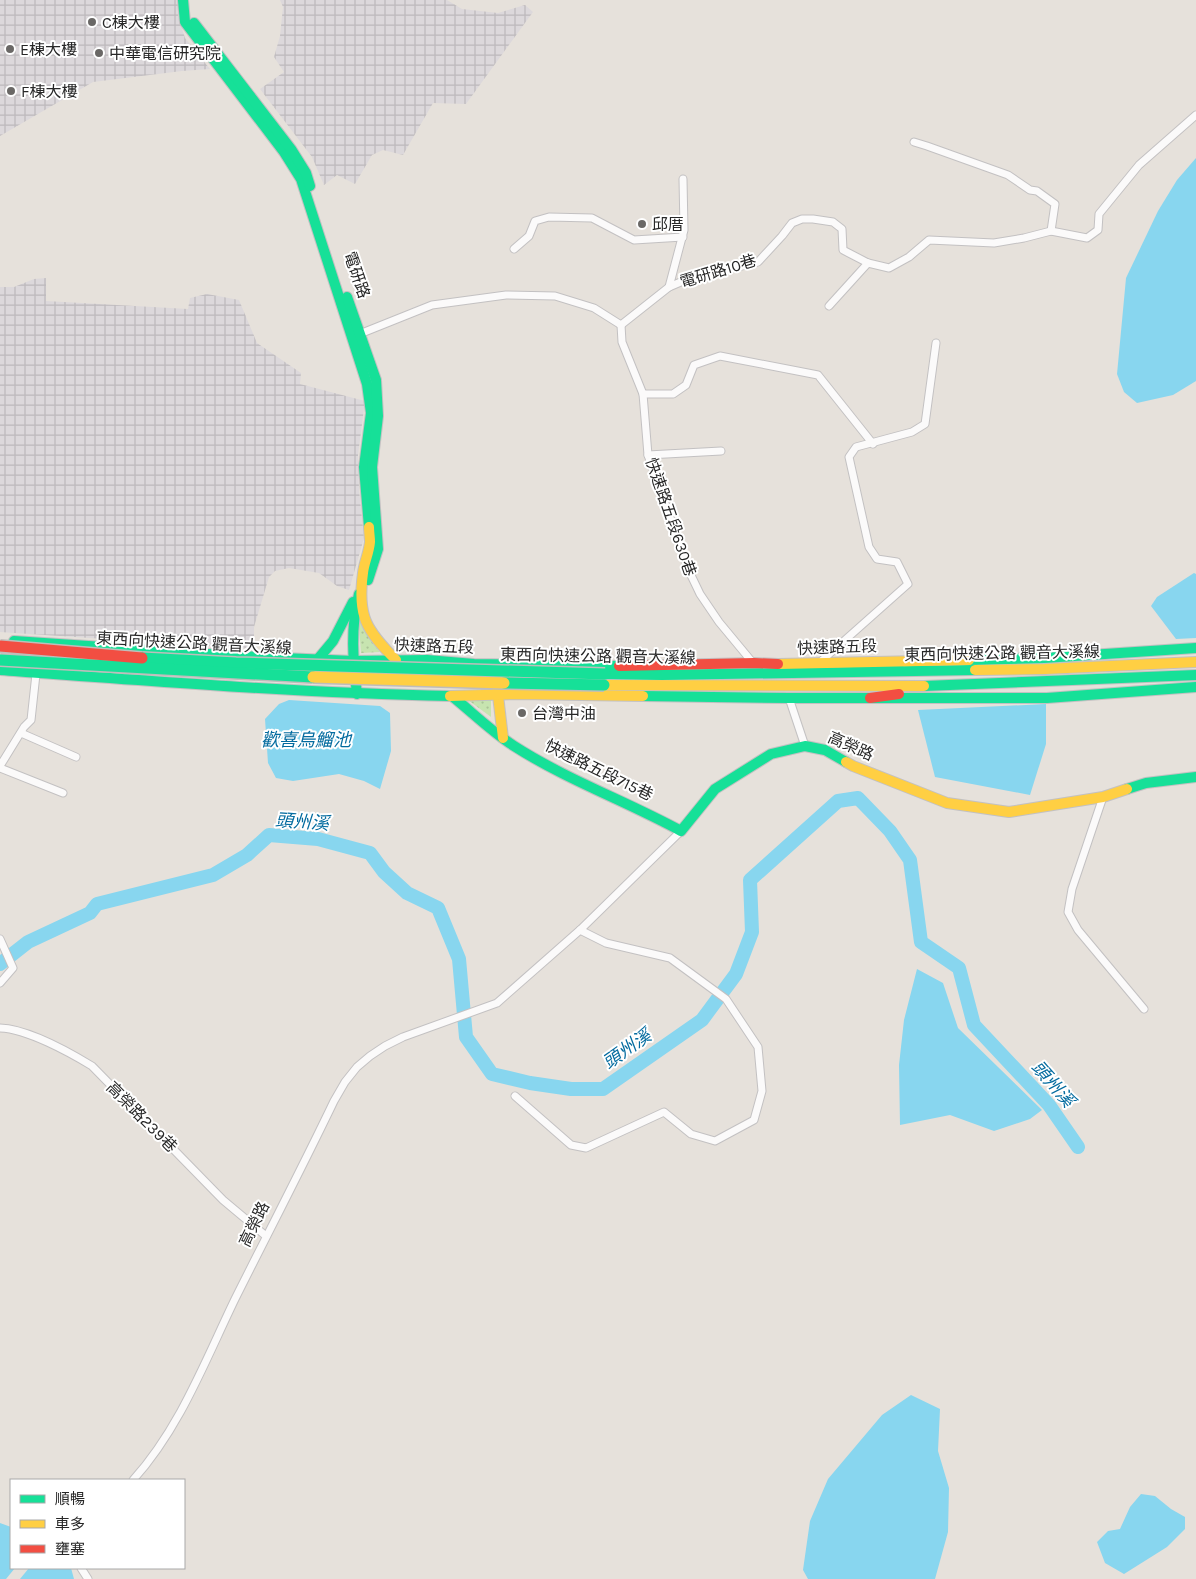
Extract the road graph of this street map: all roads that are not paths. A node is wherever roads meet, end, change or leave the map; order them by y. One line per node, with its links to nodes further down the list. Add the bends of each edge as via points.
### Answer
1 (183, 0): 13 (main road, 電研路, via 186,22 301,179)
2 (189, 0): 13 (main road, 電研路, via 191,20 291,148 306,173)
3 (1196, 116): 6 (street, 電研路10巷, via 1139,165 1099,214 1098,230 1087,238)
4 (914, 142): 6 (street, via 1008,175 1030,190 1037,191 1055,204)
5 (683, 179): 7 (street)
6 (1050, 231): 9 (street, 電研路10巷, via 994,243 929,240 889,268)
7 (683, 237): 8 (street, via 634,240 592,218 549,216 535,221 529,236); 10 (street)
8 (514, 249)
9 (868, 263): 10 (street, 電研路10巷, via 844,250 842,229 833,222 802,219 792,222 758,262); 11 (street)
10 (668, 286): 12 (street, 電研路10巷)
11 (829, 306)
12 (621, 325): 13 (street, via 594,308 556,296 506,295 432,305); 15 (street, 快速路五段630巷, via 622,342)
13 (356, 335): 19 (main road, 電研路, via 376,380 378,416 372,467 378,549)
14 (936, 343): 16 (street, via 925,424 912,432)
15 (643, 394): 16 (street, via 673,394 686,385 694,365 720,356 818,375); 18 (street, 快速路五段630巷)
16 (873, 444): 31 (street, via 856,447 849,457 869,548 877,559 896,562 908,584)
17 (721, 451): 18 (street)
18 (648, 455): 29 (street, 快速路五段630巷, via 700,594)
19 (362, 589): 23 (main road, via 333,641); 25 (main road, 電研路, via 364,619 377,641); 26 (main road, 電研路, via 354,614)
20 (0, 640): 23 (main road, 快速路五段)
21 (0, 646): 33 (main road, 東西向快速公路 觀音大溪線, bridge, via 236,663 605,674)
22 (1196, 648): 27 (main road, 快速路五段, via 1044,658)
23 (318, 659): 26 (main road, 快速路五段)
24 (0, 660): 36 (main road, 東西向快速公路 觀音大溪線, bridge, via 428,682)
25 (396, 660): 26 (main road, 快速路五段); 30 (main road, 快速路五段)
26 (353, 661): 38 (main road, 電研路)
27 (878, 662): 31 (main road, 快速路五段); 33 (main road)
28 (1196, 662): 33 (main road, 東西向快速公路 觀音大溪線, via 1045,670)
29 (754, 663): 30 (main road, 快速路五段); 31 (main road, 快速路五段)
30 (495, 664): 39 (main road)
31 (818, 664)
32 (0, 670): 34 (main road)
33 (969, 670)
34 (36, 674): 38 (main road); 43 (street, via 31,720)
35 (1196, 675): 36 (main road, 東西向快速公路 觀音大溪線)
36 (960, 686): 42 (main road)
37 (1196, 687): 42 (main road, via 1047,698)
38 (357, 694): 40 (main road)
39 (498, 694): 40 (main road); 41 (main road); 44 (main road)
40 (452, 696): 44 (main road, 快速路五段715巷)
41 (790, 698): 42 (main road); 45 (street)
42 (870, 698)
43 (20, 733): 46 (street); 47 (street)
44 (503, 738): 51 (main road, 快速路五段715巷, via 516,748)
45 (805, 746): 50 (main road, 高榮路, via 825,750 853,766 947,803 1009,812); 51 (main road, 高榮路, via 771,754 715,789)
46 (76, 757)
47 (0, 767): 49 (street)
48 (1196, 777): 50 (main road, 高榮路, via 1146,783)
49 (63, 793)
50 (1103, 796): 55 (street, via 1072,889 1068,912 1078,930)
51 (681, 831): 52 (street, 高榮路)
52 (580, 930): 57 (street, via 606,943 670,958 726,999 758,1047 762,1091 754,1120 715,1141 691,1134 664,1112 586,1148 571,1145); 58 (street, 高榮路, via 496,1003 403,1037 370,1056 351,1075 334,1101)
53 (0, 939): 54 (street, via 13,968)
54 (0, 983)
55 (1144, 1009)
56 (0, 1028): 58 (street, 高榮路239巷, via 34,1037 92,1066 223,1200)
57 (516, 1096)
58 (266, 1236): 59 (street, 高榮路, via 184,1407)
59 (134, 1479)

